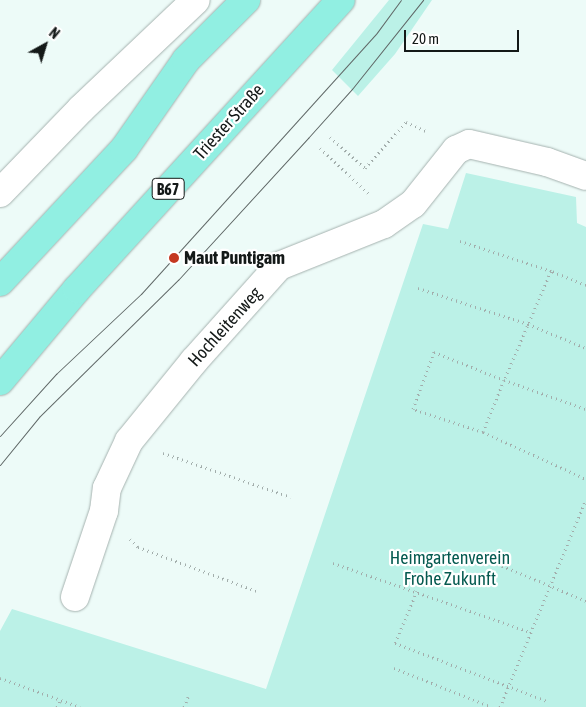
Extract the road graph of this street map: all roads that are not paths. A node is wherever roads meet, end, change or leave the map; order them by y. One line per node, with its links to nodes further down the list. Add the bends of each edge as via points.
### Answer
1 (196, 0): 5 (street, via 81,109)
2 (246, 0): 6 (main road, via 186,60 124,150)
3 (341, 0): 7 (main road, Triester Straße / B67, via 77,289)
4 (586, 176): 8 (street, Hochleitenweg, via 547,162 470,144 456,150 412,204 384,224 279,266 194,361 129,441 107,488 104,511)
5 (0, 194)
6 (0, 282)
7 (0, 381)
8 (75, 597)

